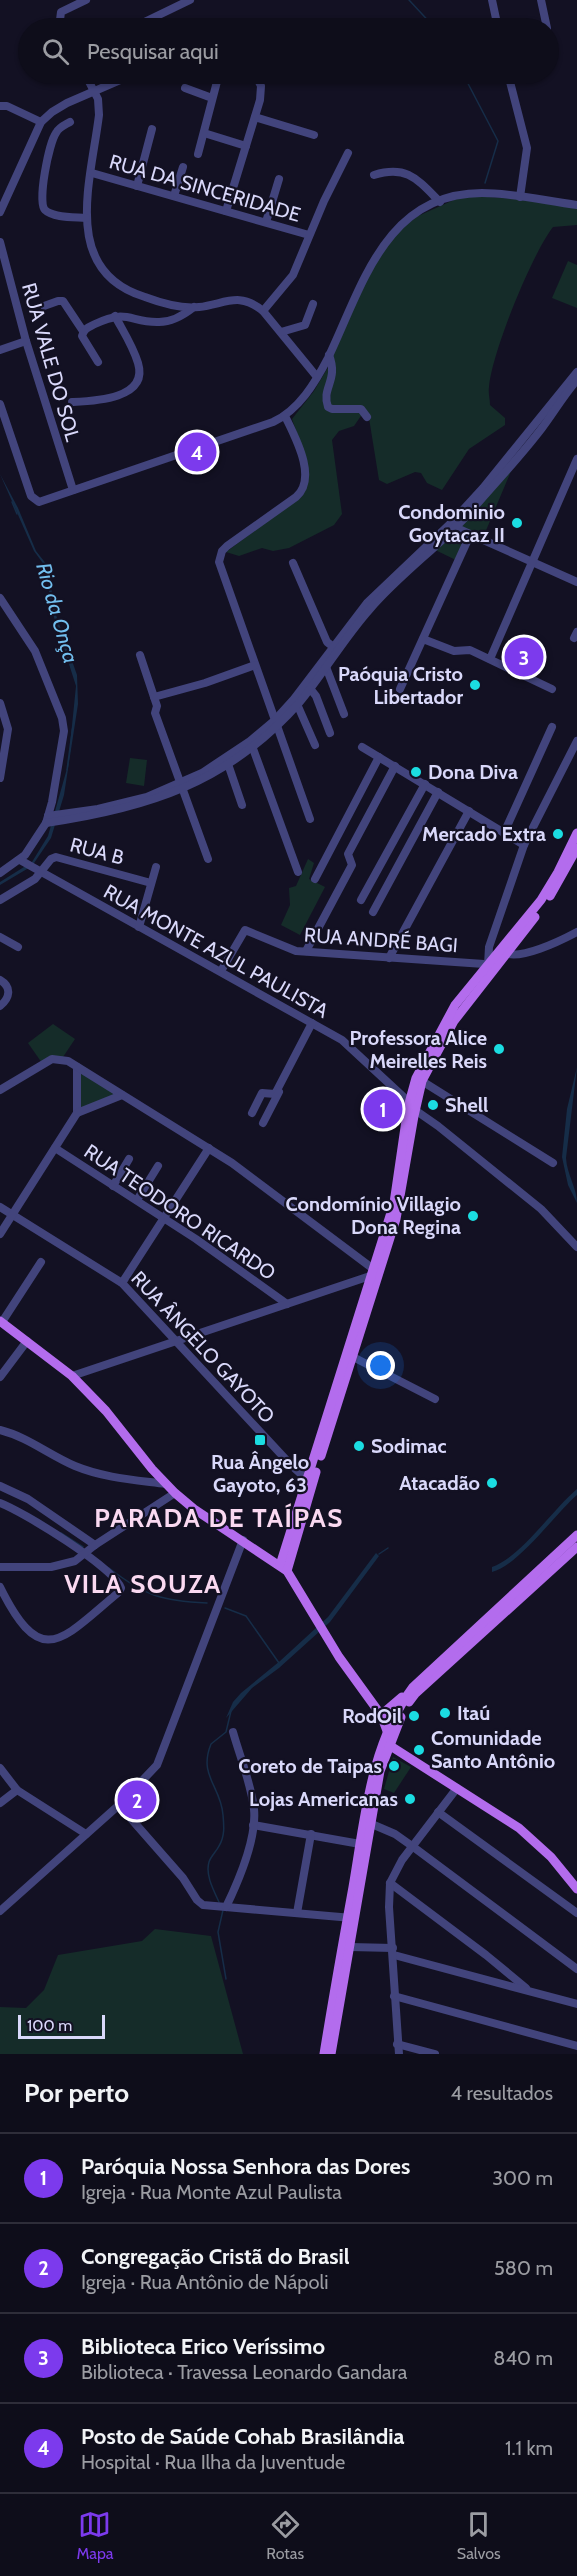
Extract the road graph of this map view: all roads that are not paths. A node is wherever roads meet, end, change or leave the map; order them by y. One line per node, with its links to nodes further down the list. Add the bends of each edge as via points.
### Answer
1 (86, 0): 5 (street, via 61,12)
2 (190, 0): 6 (street)
3 (492, 0): 7 (street)
4 (542, 0): 8 (street)
5 (60, 18)
6 (153, 18)
7 (496, 18)
8 (545, 18)
9 (91, 84): 15 (street)
10 (113, 84): 15 (street)
11 (216, 84): 16 (street)
12 (260, 84): 18 (street)
13 (511, 84): 33 (street, via 527,148)
14 (184, 88): 16 (street)
15 (96, 92): 19 (street, via 58,108); 28 (street, via 99,115)
16 (212, 98): 22 (street)
17 (0, 106): 19 (street)
18 (255, 117): 23 (street); 24 (street)
19 (41, 122): 37 (street)
20 (70, 122): 38 (street, via 59,129 52,141 42,203 53,214)
21 (152, 129): 31 (street)
22 (204, 133): 24 (street); 26 (street)
23 (314, 135)
24 (246, 146): 36 (street)
25 (348, 153): 40 (street)
26 (198, 154)
27 (183, 167): 32 (street)
28 (92, 173): 31 (street, RUA DA SINCERIDADE); 38 (street)
29 (374, 175): 34 (street, via 401,171)
30 (279, 179): 39 (street)
31 (137, 186): 32 (street, RUA DA SINCERIDADE)
32 (174, 196): 36 (street, RUA DA SINCERIDADE)
33 (520, 197): 34 (street, via 480,193); 35 (street)
34 (440, 202): 51 (street, via 396,228 376,254)
35 (577, 205)
36 (226, 211): 39 (street, RUA DA SINCERIDADE)
37 (0, 212)
38 (86, 218): 44 (street, via 90,246 110,279 134,294)
39 (266, 222): 40 (street, RUA DA SINCERIDADE)
40 (309, 235): 45 (street, via 293,275)
41 (0, 242): 49 (street, RUA VALE DO SOL)
42 (313, 304): 48 (street, via 305,325)
43 (44, 306): 47 (street, via 63,302)
44 (194, 307): 45 (street, via 240,299); 46 (street, via 159,322)
45 (264, 311): 48 (street)
46 (115, 316): 47 (street); 56 (street, via 138,363 137,381 107,399)
47 (83, 331): 52 (street, via 83,338)
48 (281, 332): 54 (street)
49 (26, 341): 50 (street); 61 (street, RUA VALE DO SOL)
50 (0, 350)
51 (329, 355): 54 (street); 59 (street, via 333,373 326,397 328,407 361,409)
52 (98, 362)
53 (577, 372): 62 (street)
54 (317, 377): 58 (street)
55 (577, 380): 62 (street, via 529,445)
56 (72, 402)
57 (0, 404): 61 (street, via 31,496 39,502)
58 (285, 416): 61 (street); 72 (street, via 305,472 304,487 228,546 220,557 220,567)
59 (367, 417)
60 (577, 459): 65 (street)
61 (73, 490)
62 (452, 526): 63 (street); 69 (street)
63 (470, 536): 65 (street); 68 (street)
64 (293, 562): 69 (street, via 327,642)
65 (532, 563): 66 (street); 71 (street)
66 (577, 582)
67 (0, 598): 98 (street, via 30,642 64,724)
68 (423, 639): 71 (street, via 451,651 468,650); 74 (street)
69 (335, 648): 73 (street); 75 (street)
70 (140, 655): 77 (street)
71 (490, 659): 76 (street)
72 (255, 665): 77 (street); 81 (street)
73 (326, 667): 75 (street); 80 (street)
74 (402, 685)
75 (308, 686): 79 (street); 81 (street); 83 (street, via 316,696)
76 (552, 689)
77 (154, 698): 93 (street, via 154,713)
78 (0, 703): 91 (street, via 8,729)
79 (297, 704): 81 (street); 86 (street)
80 (344, 714)
81 (276, 723): 85 (street); 97 (street)
82 (552, 727): 99 (street)
83 (330, 733)
84 (577, 741): 101 (street)
85 (251, 744): 89 (street); 93 (street); 107 (street)
86 (315, 745)
87 (362, 747): 88 (street)
88 (379, 757): 90 (street); 109 (street)
89 (228, 764): 93 (street); 95 (street)
90 (395, 766): 92 (street); 118 (street, via 348,854 352,865)
91 (0, 778)
92 (425, 784): 94 (street); 112 (street)
93 (181, 786): 98 (street, via 114,812); 103 (street)
94 (438, 792): 96 (street); 113 (street)
95 (243, 805)
96 (469, 811): 99 (street); 120 (street)
97 (310, 819)
98 (47, 820): 104 (street)
99 (504, 833): 101 (street)
100 (577, 833): 119 (main road, via 544,894)
101 (524, 845): 121 (street, via 489,947)
102 (577, 848): 119 (main road, via 558,885)
103 (208, 859)
104 (23, 862): 106 (street, RUA MONTE AZUL PAULISTA); 108 (street)
105 (156, 867): 110 (street)
106 (40, 872): 110 (street, RUA B, via 56,857); 111 (street); 114 (street, RUA MONTE AZUL PAULISTA)
107 (298, 872)
108 (0, 873)
109 (315, 879)
110 (151, 883): 114 (street)
111 (0, 900)
112 (361, 900)
113 (373, 912)
114 (139, 927): 122 (street, RUA MONTE AZUL PAULISTA)
115 (577, 932): 119 (street, via 531,951)
116 (0, 937): 117 (street)
117 (18, 946)
118 (306, 951): 120 (street, RUA ANDRÉ BAGI); 122 (street, RUA ANDRÉ BAGI, via 291,950 244,930)
119 (503, 952): 121 (main road)
120 (389, 958): 121 (street, RUA ANDRÉ BAGI)
121 (491, 967): 127 (main road)
122 (221, 970): 125 (street, RUA MONTE AZUL PAULISTA)
123 (0, 980): 124 (street, via 9,991)
124 (0, 1006)
125 (314, 1024): 130 (street, RUA MONTE AZUL PAULISTA, via 346,1042); 133 (street, via 275,1094 262,1093); 134 (street)
126 (77, 1067): 128 (street, via 52,1059); 129 (street); 132 (street)
127 (419, 1079): 130 (main road); 131 (main road); 138 (street)
128 (0, 1090)
129 (122, 1095): 132 (street); 136 (street)
130 (409, 1102): 131 (street, RUA MONTE AZUL PAULISTA); 148 (main road, via 394,1203)
131 (415, 1110): 146 (street, RUA MONTE AZUL PAULISTA, via 541,1209); 148 (main road, via 400,1202)
132 (77, 1113): 135 (street)
133 (252, 1113)
134 (263, 1123)
135 (55, 1148): 140 (street, RUA TEODORO RICARDO); 143 (street)
136 (208, 1148): 144 (street); 148 (street, via 248,1173)
137 (129, 1159): 140 (street)
138 (553, 1163)
139 (158, 1166): 141 (street)
140 (113, 1186): 141 (street, RUA TEODORO RICARDO)
141 (136, 1200): 144 (street, RUA TEODORO RICARDO)
142 (0, 1207): 143 (street, RUA ÂNGELO GAYOTO)
143 (12, 1215): 145 (street); 149 (street, RUA ÂNGELO GAYOTO)
144 (163, 1217): 149 (street); 150 (street, RUA TEODORO RICARDO)
145 (0, 1234)
146 (577, 1248)
147 (41, 1262): 151 (street)
148 (375, 1273): 150 (street); 154 (main road); 157 (main road)
149 (122, 1283): 153 (street, RUA ÂNGELO GAYOTO)
150 (287, 1304): 153 (street)
151 (1, 1321): 152 (main road)
152 (27, 1341): 155 (main road); 156 (street)
153 (174, 1341): 155 (street); 160 (street, RUA ÂNGELO GAYOTO, via 291,1465 302,1475)
154 (353, 1357): 157 (main road); 158 (street)
155 (72, 1376): 161 (main road)
156 (0, 1377)
157 (339, 1391): 160 (main road)
158 (435, 1399)
159 (0, 1430): 161 (street, via 86,1470)
160 (311, 1476): 171 (main road)
161 (166, 1484): 163 (main road)
162 (0, 1486): 167 (street)
163 (175, 1493): 166 (main road); 167 (street)
164 (0, 1503): 169 (street)
165 (577, 1535): 174 (main road)
166 (243, 1540): 171 (main road); 185 (street, via 159,1760)
167 (95, 1545): 169 (street)
168 (577, 1547): 178 (main road, via 415,1694)
169 (84, 1553): 170 (street, via 75,1561 51,1568); 173 (street, via 121,1585 119,1592 61,1637 46,1641 30,1633)
170 (0, 1567)
171 (284, 1568): 175 (main road, via 349,1672)
172 (0, 1587): 173 (street)
173 (3, 1602)
174 (413, 1687): 175 (main road); 176 (main road)
175 (381, 1715): 176 (main road)
176 (387, 1730): 178 (main road); 187 (main road, via 372,1779)
177 (233, 1732): 188 (street, via 253,1801)
178 (389, 1745): 179 (main road); 180 (main road)
179 (400, 1753): 180 (main road); 182 (main road)
180 (384, 1758): 187 (main road)
181 (0, 1768): 183 (street)
182 (457, 1788): 186 (street); 194 (main road, via 533,1840)
183 (17, 1790): 184 (street); 189 (street)
184 (0, 1803)
185 (118, 1805): 189 (street); 196 (street, via 183,1878 197,1900 208,1906)
186 (438, 1812): 192 (street); 199 (street)
187 (368, 1822): 191 (main road); 192 (street); 195 (main road)
188 (253, 1826): 190 (street); 196 (street, via 242,1873)
189 (86, 1834): 197 (street)
190 (311, 1834): 191 (street); 198 (street)
191 (360, 1844): 195 (main road); 200 (main road)
192 (412, 1846): 193 (street); 203 (street)
193 (390, 1882): 202 (street); 204 (street)
194 (577, 1889)
195 (359, 1893): 200 (main road)
196 (225, 1907): 198 (street)
197 (0, 1911)
198 (297, 1913): 200 (street)
199 (577, 1913)
200 (351, 1918): 201 (main road); 209 (main road)
201 (350, 1947): 202 (street); 210 (main road)
202 (394, 1952): 204 (street); 205 (street)
203 (577, 1969)
204 (527, 1989): 206 (street)
205 (394, 1996): 207 (street); 208 (street)
206 (577, 2004)
207 (397, 2044): 211 (street); 212 (street)
208 (577, 2046)
209 (324, 2054)
210 (331, 2054)
211 (399, 2054)
212 (435, 2054)

